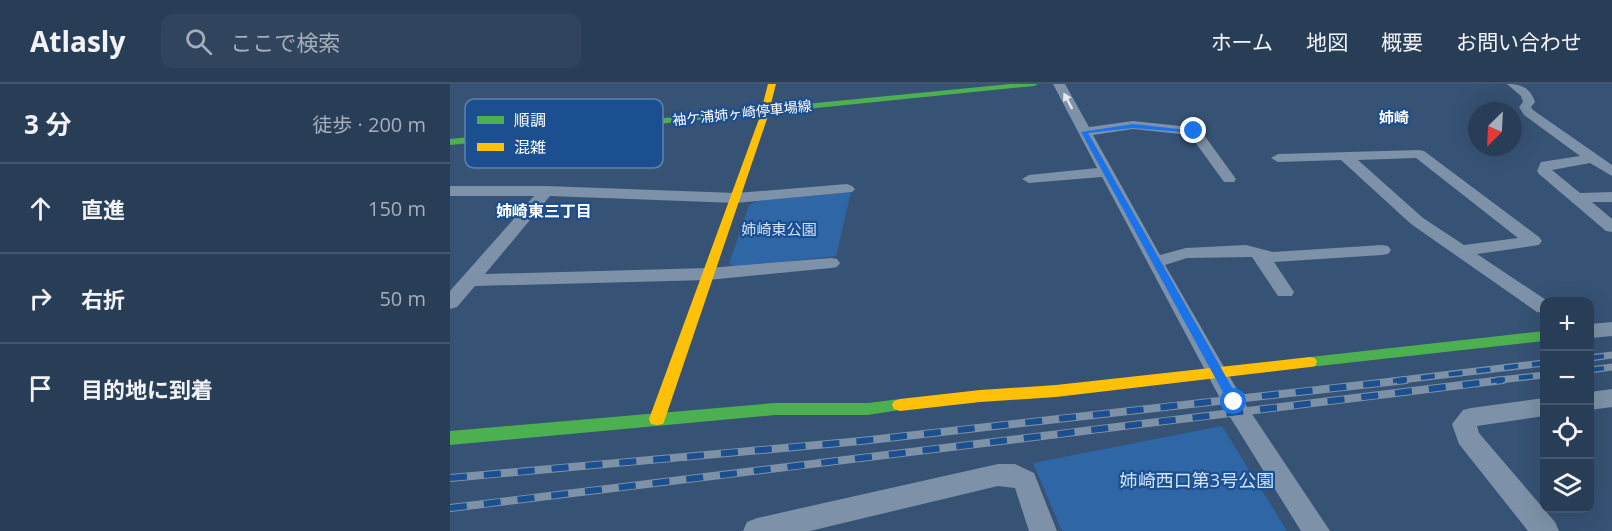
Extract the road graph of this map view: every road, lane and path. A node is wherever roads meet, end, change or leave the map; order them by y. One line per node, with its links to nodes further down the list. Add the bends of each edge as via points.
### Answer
1 (772, 84): 5 (street)
2 (1034, 84): 5 (street, 袖ケ浦姉ヶ崎停車場線)
3 (1059, 84): 7 (street, one-way to 3)
4 (1513, 84): 12 (street, via 1526,94 1528,112)
5 (766, 110): 6 (street, 袖ケ浦姉ヶ崎停車場線); 20 (street)
6 (663, 120)
7 (1084, 132): 14 (street); 16 (street, via 1133,126 1194,131)
8 (465, 140): 9 (street, 袖ケ浦姉ヶ崎停車場線)
9 (450, 142)
10 (1286, 155): 11 (street)
11 (1345, 156): 25 (street, via 1417,221); 25 (street, via 1419,154 1533,241)
12 (1593, 158): 13 (street); 21 (street, via 1562,161 1544,168 1550,178)
13 (1612, 171)
14 (1107, 172): 15 (street); 27 (street)
15 (1029, 179)
16 (1229, 179)
17 (847, 189): 20 (street)
18 (450, 191): 19 (street)
19 (546, 191): 20 (street); 30 (street)
20 (736, 198): 29 (street)
21 (1577, 198): 22 (street); 23 (street)
22 (1612, 198)
23 (1612, 227)
24 (1382, 250): 26 (street, via 1273,258)
25 (1459, 251): 33 (street)
26 (1258, 253): 27 (street, via 1186,253); 31 (street)
27 (1155, 262): 37 (street)
28 (831, 263): 29 (street)
29 (708, 274): 30 (street); 41 (street)
30 (471, 280): 32 (street)
31 (1285, 292)
32 (450, 303)
33 (1540, 304)
34 (1612, 329): 35 (street)
35 (1594, 331)
36 (1540, 337): 37 (street)
37 (1216, 373): 41 (street, via 868,409 775,409); 45 (street)
38 (1612, 398): 39 (street)
39 (1594, 400)
40 (1540, 408): 46 (street, via 1471,417 1464,424 1468,437)
41 (657, 419): 42 (street)
42 (450, 438)
43 (757, 531): 44 (street, via 998,475 1015,475 1025,481)
44 (1043, 531)
45 (1316, 531)
46 (1545, 531)

